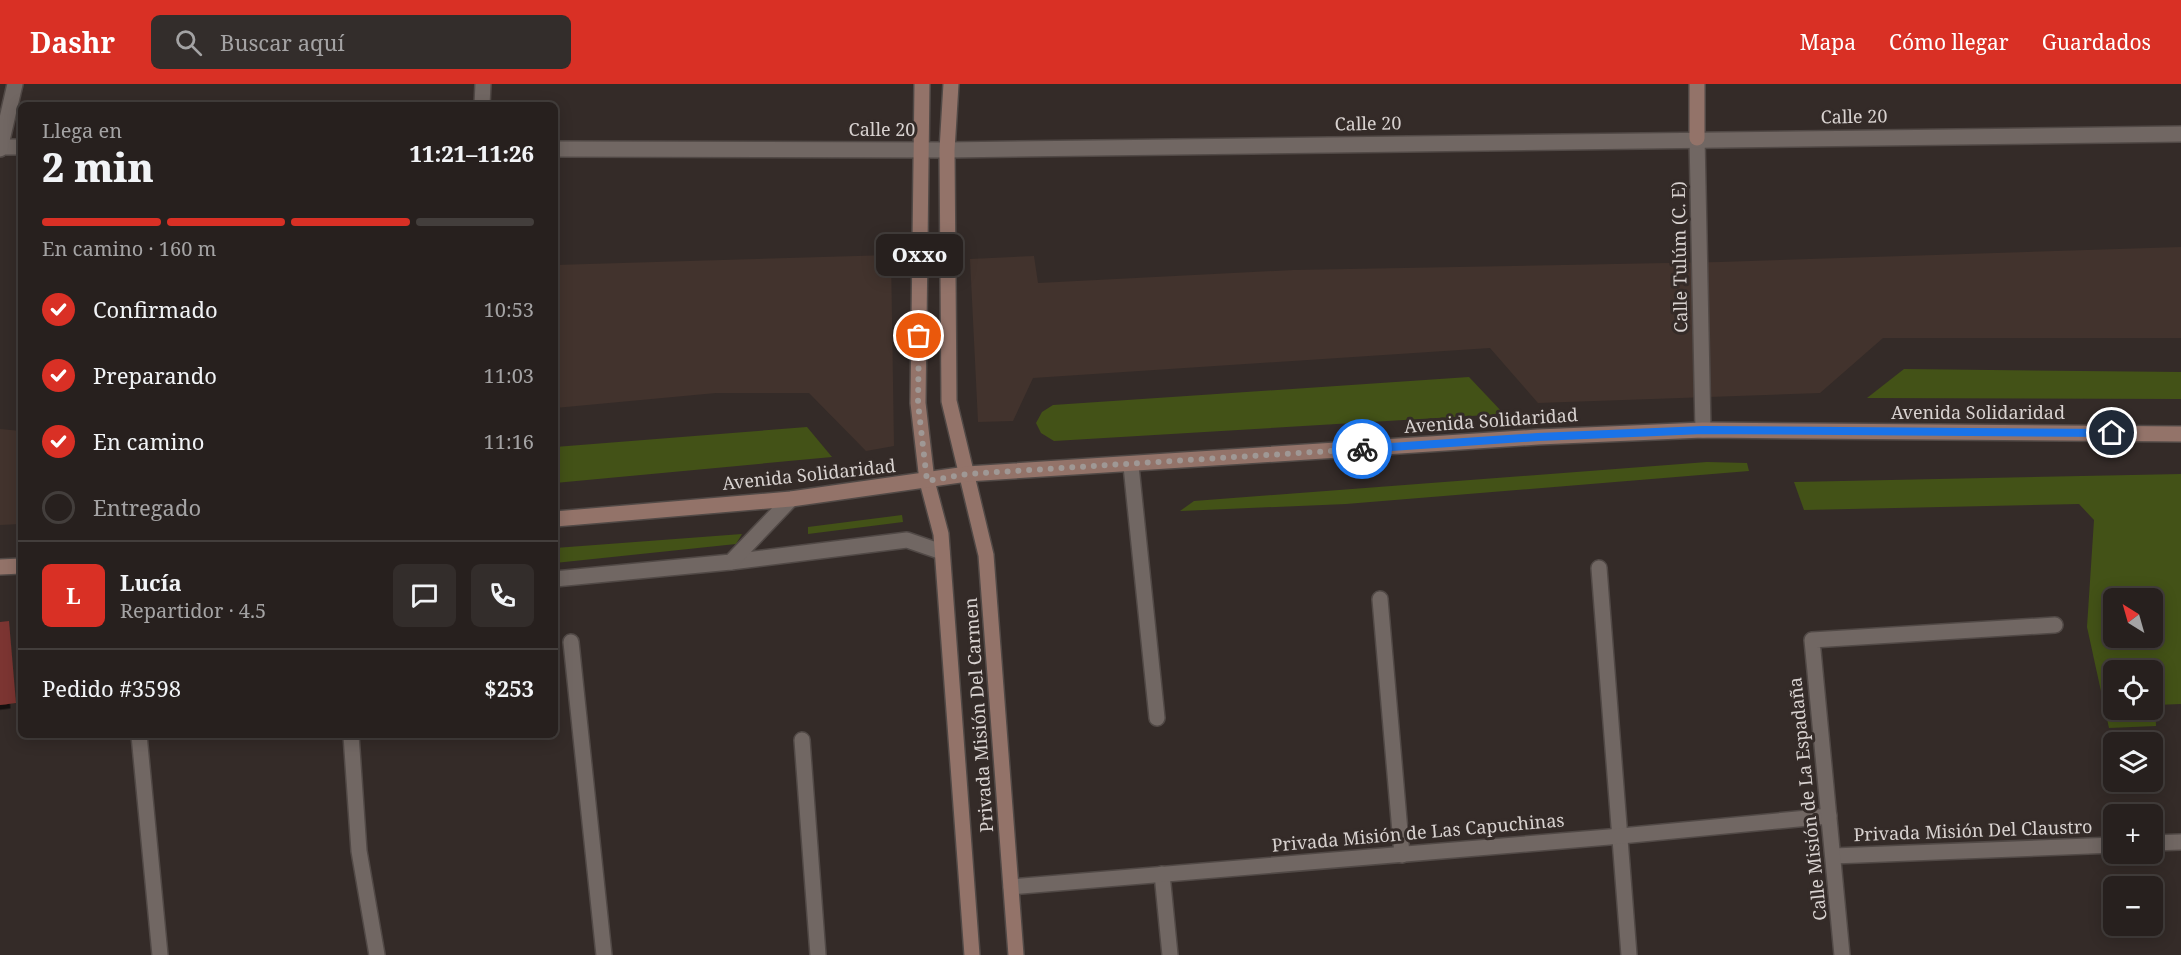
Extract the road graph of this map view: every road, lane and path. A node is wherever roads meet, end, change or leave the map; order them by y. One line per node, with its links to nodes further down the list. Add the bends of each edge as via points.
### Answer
1 (15, 84): 10 (street)
2 (483, 84): 6 (street)
3 (922, 84): 12 (street, Privada Misión Del Carmen)
4 (951, 84): 13 (street, Privada Misión Del Carmen)
5 (1696, 84): 8 (street, Calle Tulúm (C. E))
6 (482, 102)
7 (2181, 134): 8 (street, Calle 20)
8 (1696, 138): 13 (street, Calle 20); 14 (street, Calle Tulúm (C. E))
9 (18, 147): 10 (street)
10 (0, 148)
11 (558, 149): 12 (street, Calle 20)
12 (923, 149): 13 (street, Calle 20); 18 (street, Privada Misión Del Carmen, via 918,403)
13 (947, 150): 17 (street, Privada Misión Del Carmen, via 949,401)
14 (1703, 430): 15 (street, Avenida Solidaridad); 16 (street, Avenida Solidaridad, via 1538,437)
15 (2181, 434)
16 (1131, 466): 17 (street, Avenida Solidaridad); 30 (street)
17 (967, 474): 18 (street, Avenida Solidaridad); 42 (street, Privada Misión Del Carmen, via 986,555)
18 (927, 481): 19 (street, Avenida Solidaridad); 21 (street, Privada Misión Del Carmen)
19 (791, 499): 20 (street, Avenida Solidaridad); 22 (street)
20 (558, 519)
21 (942, 552): 22 (street, via 907,540); 47 (street, Privada Misión Del Carmen)
22 (731, 562): 26 (street)
23 (18, 566): 24 (street)
24 (0, 567)
25 (1599, 568): 35 (street)
26 (558, 579)
27 (1380, 599): 39 (street)
28 (2055, 625): 34 (street, Calle Misión de La Espadaña, via 1812,640)
29 (571, 642): 45 (street)
30 (1157, 718)
31 (140, 738): 43 (street)
32 (351, 738): 44 (street, via 359,851)
33 (802, 740): 46 (street)
34 (1829, 816): 35 (street, Privada Misión de Las Capuchinas); 40 (street, Calle Misión de La Espadaña)
35 (1621, 836): 39 (street, Privada Misión de Las Capuchinas); 50 (street)
36 (2181, 842): 37 (street)
37 (2163, 843)
38 (2103, 845): 40 (street, Privada Misión Del Claustro)
39 (1402, 855): 41 (street, Privada Misión de Las Capuchinas)
40 (1833, 856): 51 (street, Calle Misión de La Espadaña)
41 (1162, 874): 42 (street, Privada Misión de Las Capuchinas); 49 (street)
42 (1011, 887): 48 (street, Privada Misión Del Carmen)
43 (160, 955)
44 (377, 955)
45 (604, 955)
46 (818, 955)
47 (972, 955)
48 (1016, 955)
49 (1170, 955)
50 (1629, 955)
51 (1842, 955)

